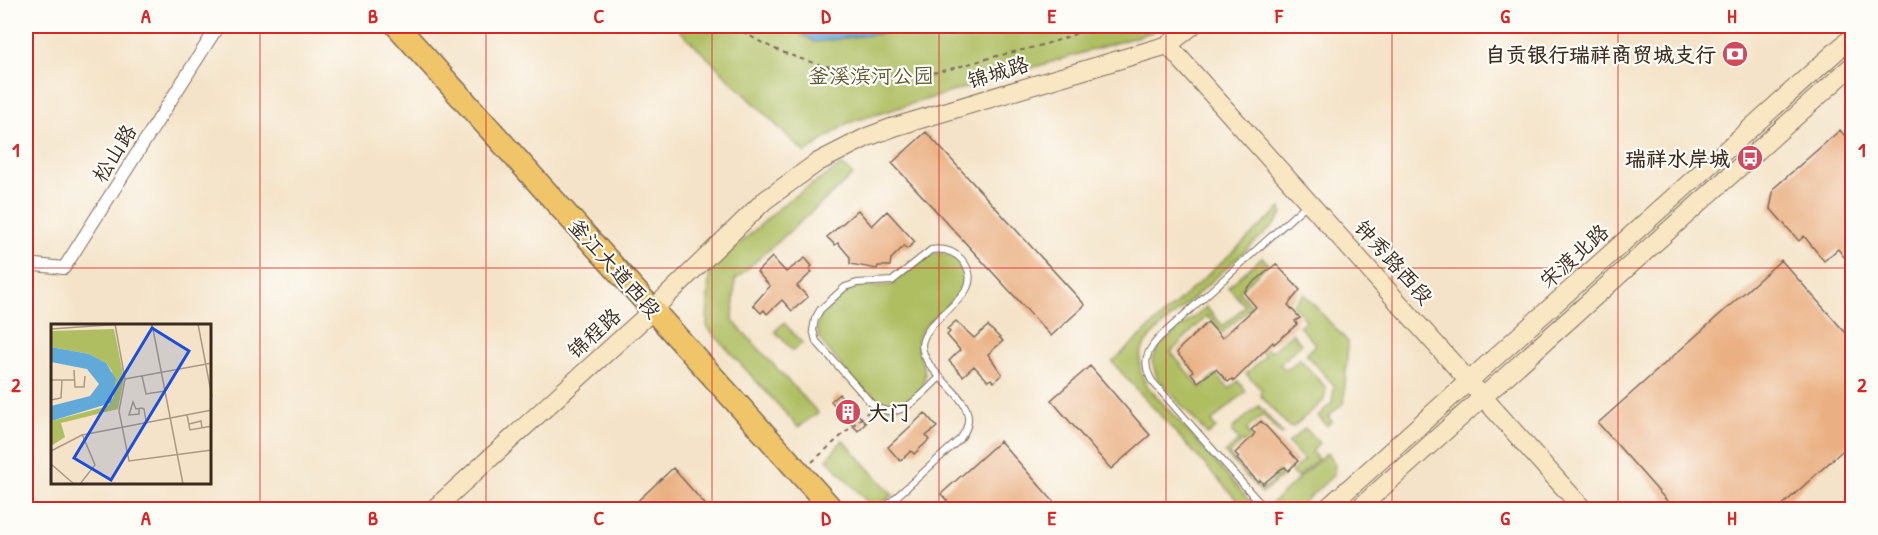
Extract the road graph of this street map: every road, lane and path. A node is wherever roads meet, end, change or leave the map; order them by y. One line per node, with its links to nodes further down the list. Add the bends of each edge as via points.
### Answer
1 (218, 26): 12 (street, 松山路, via 64,268)
2 (380, 26): 13 (highway, 釜江大道西段)
3 (397, 26): 13 (highway, 釜江大道西段)
4 (736, 26): 5 (path, via 750,36 820,66 900,76 1066,39)
5 (1092, 26)
6 (1192, 26): 8 (street)
7 (1852, 37): 15 (street, 宋渡北路)
8 (1168, 45): 10 (street, 锦城路, via 894,127); 11 (street, 钟秀路西段)
9 (1852, 66): 16 (street, 宋渡北路)
10 (843, 149): 13 (street, 锦程路, via 764,201)
11 (1309, 202): 15 (street, 钟秀路西段); 23 (lane, via 1161,336 1148,350 1145,363 1152,381)
12 (26, 264)
13 (647, 315): 18 (highway, 釜江大道西段); 19 (street, 锦程路); 20 (highway, 釜江大道西段)
14 (940, 377): 17 (lane, via 902,410 887,411); 17 (lane, via 923,356 922,340 928,328 963,296 969,278 959,257 938,249 922,255 892,280 845,287 815,319 814,336 819,346); 22 (lane, via 967,409 965,434)
15 (1469, 380): 16 (street, 钟秀路西段); 24 (street, 宋渡北路)
16 (1484, 396): 25 (street, 宋渡北路); 26 (street, 钟秀路西段)
17 (875, 406): 18 (path)
18 (800, 473): 21 (highway, 釜江大道西段)
19 (434, 510)
20 (813, 510)
21 (833, 510)
22 (882, 510)
23 (1266, 510)
24 (1325, 510)
25 (1357, 510)
26 (1584, 510)

